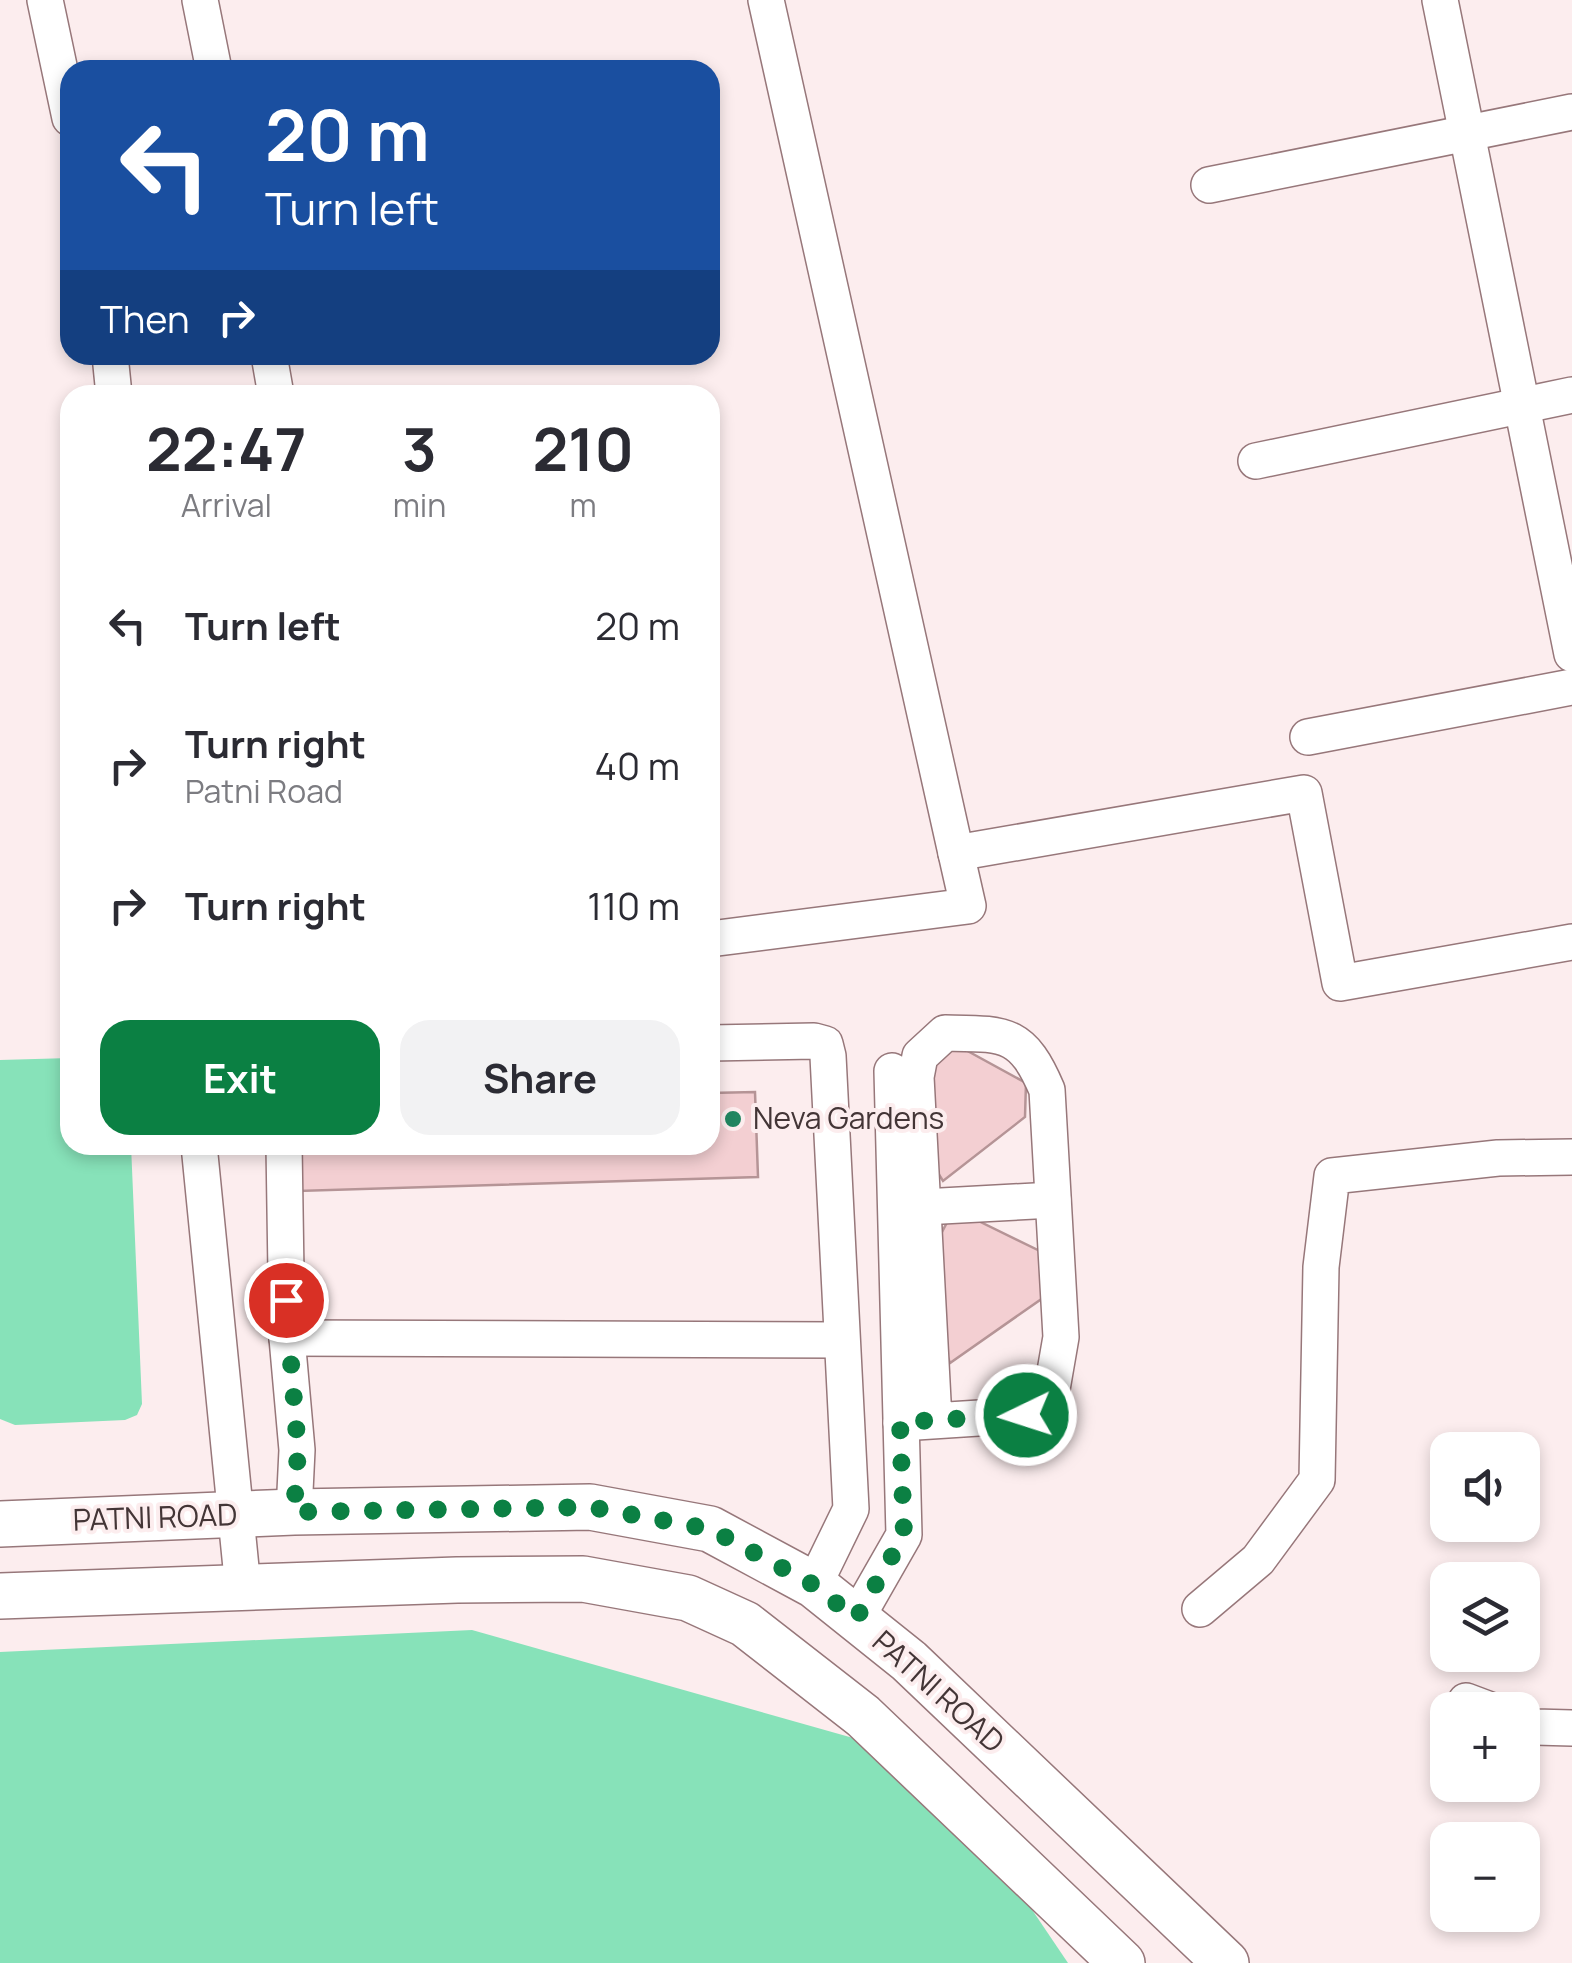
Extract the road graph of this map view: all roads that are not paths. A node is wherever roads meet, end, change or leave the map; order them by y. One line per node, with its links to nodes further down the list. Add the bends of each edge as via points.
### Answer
1 (45, 0): 6 (street)
2 (200, 0): 5 (street)
3 (766, 0): 16 (street)
4 (1440, 0): 8 (street)
5 (212, 60)
6 (60, 71)
7 (1572, 112): 8 (street)
8 (1467, 133): 9 (street); 11 (street)
9 (1208, 185)
10 (1572, 395): 11 (street)
11 (1522, 404): 12 (street); 13 (street)
12 (1256, 460)
13 (1572, 654)
14 (1572, 688): 15 (street)
15 (1308, 737)
16 (956, 853): 17 (street, via 968,906); 18 (street, via 1304,793 1340,983)
17 (720, 938)
18 (1572, 942)
19 (720, 1042): 28 (street, via 814,1040 827,1049)
20 (892, 1071): 21 (street)
21 (906, 1133): 25 (street, via 920,1056 945,1032 1006,1037 1032,1056 1047,1090); 26 (street); 29 (street)
22 (199, 1155): 31 (street)
23 (284, 1155): 27 (street)
24 (1572, 1157): 36 (street, via 1332,1176 1321,1267 1317,1480 1258,1560)
25 (1053, 1200): 26 (street); 29 (street, via 1060,1337 1052,1390 1026,1415)
26 (923, 1207): 29 (street)
27 (287, 1338): 28 (street); 30 (street, via 298,1450)
28 (841, 1340): 33 (street, via 851,1509)
29 (917, 1421): 37 (street, via 904,1535)
30 (294, 1512): 31 (main road, PATNI ROAD); 33 (main road, PATNI ROAD, via 590,1507 710,1529)
31 (238, 1514): 32 (main road, PATNI ROAD); 34 (street)
32 (0, 1524)
33 (814, 1585): 37 (main road, PATNI ROAD)
34 (243, 1588): 35 (main road); 40 (main road, via 584,1578 688,1598 744,1624 863,1716)
35 (0, 1596)
36 (1200, 1609)
37 (856, 1619): 41 (main road, PATNI ROAD, via 910,1661)
38 (1540, 1727): 39 (street)
39 (1572, 1728)
40 (1122, 1963)
41 (1226, 1963)

